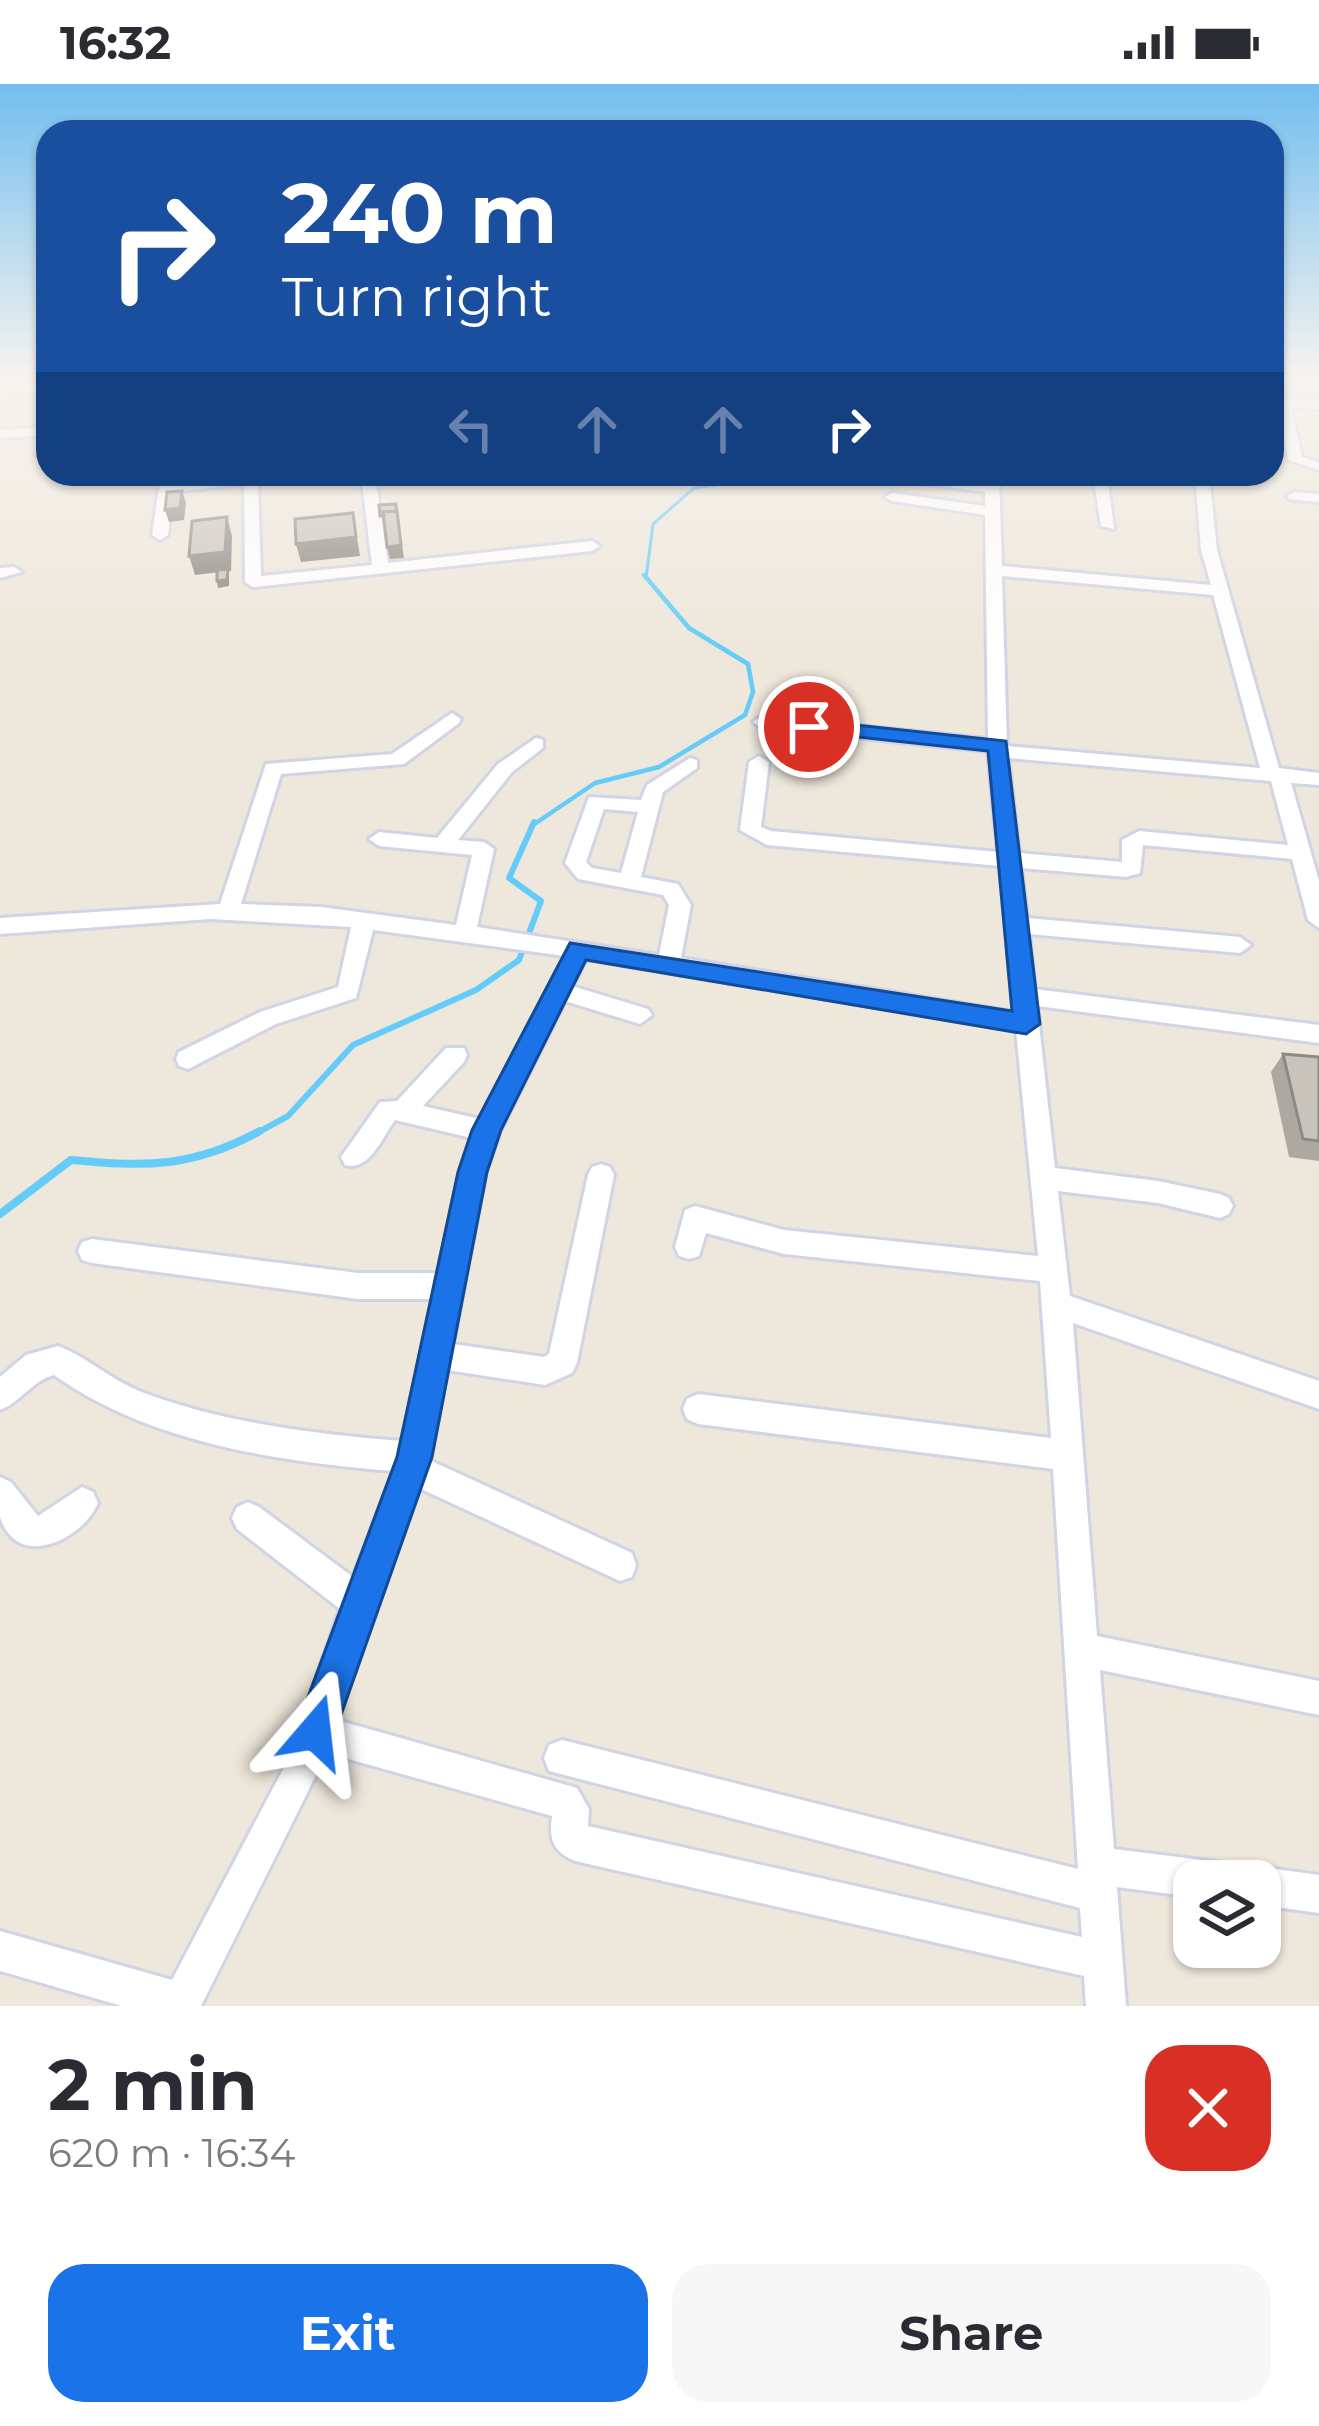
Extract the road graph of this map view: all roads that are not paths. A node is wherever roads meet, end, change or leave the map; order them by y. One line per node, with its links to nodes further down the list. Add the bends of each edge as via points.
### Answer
1 (166, 486): 12 (street)
2 (251, 486): 14 (street, via 253,582)
3 (370, 486): 14 (street)
4 (960, 486): 7 (street)
5 (1102, 486): 11 (street)
6 (1203, 486): 16 (street, via 1209,550)
7 (992, 491): 9 (street); 15 (street)
8 (1294, 496): 10 (street)
9 (892, 497)
10 (1319, 498)
11 (1108, 526)
12 (160, 535)
13 (592, 546): 14 (street)
14 (381, 570)
15 (993, 570): 16 (street); 20 (street)
16 (1223, 591): 23 (street)
17 (452, 719): 32 (street, via 397,760 273,767)
18 (762, 722): 20 (street)
19 (536, 744): 27 (street, via 505,768)
20 (998, 748): 23 (street); 29 (street)
21 (758, 763): 29 (street, via 755,836)
22 (690, 764): 25 (street, via 654,788)
23 (1275, 773): 24 (street); 28 (street)
24 (1319, 779)
25 (648, 807): 30 (street); 30 (street, via 596,802 575,863 585,874)
26 (379, 839): 27 (street)
27 (444, 843): 37 (street, via 484,849)
28 (1301, 853): 29 (street, via 1139,838 1132,839 1131,869); 31 (street)
29 (1010, 858): 35 (street)
30 (629, 882): 40 (street, via 678,897)
31 (1315, 888): 34 (street)
32 (228, 912): 33 (street); 36 (street)
33 (364, 920): 37 (street); 46 (street, via 348,992 280,1013)
34 (1319, 920)
35 (1017, 925): 38 (street); 42 (street)
36 (0, 926)
37 (465, 933): 39 (street)
38 (1240, 945)
39 (579, 950): 40 (street); 41 (street)
40 (668, 965): 42 (street)
41 (560, 991): 43 (street); 48 (street)
42 (1025, 1010): 44 (street); 51 (street)
43 (640, 1015)
44 (1319, 1034)
45 (455, 1055): 47 (street)
46 (188, 1059)
47 (403, 1111): 48 (street); 49 (street, via 384,1110)
48 (487, 1130): 56 (street)
49 (354, 1156)
50 (601, 1174): 58 (street, via 562,1363 545,1371)
51 (1043, 1178): 52 (street); 55 (street)
52 (1220, 1206)
53 (689, 1247): 55 (street, via 695,1218 784,1242)
54 (92, 1251): 56 (street, via 358,1286)
55 (1054, 1270): 57 (street)
56 (451, 1286): 58 (street)
57 (1057, 1304): 59 (street); 62 (street)
58 (437, 1355): 63 (street)
59 (1319, 1395)
60 (0, 1396): 63 (street, via 36,1365 58,1360 99,1389 168,1412 322,1451)
61 (698, 1409): 62 (street)
62 (1069, 1456): 69 (street)
63 (413, 1463): 67 (street); 68 (street)
64 (0, 1493): 65 (street, via 32,1533)
65 (82, 1503)
66 (248, 1517): 68 (street)
67 (620, 1565)
68 (359, 1602): 71 (street)
69 (1083, 1650): 70 (street); 73 (street)
70 (1319, 1698)
71 (315, 1732): 78 (street, via 564,1801 574,1842); 79 (street)
72 (562, 1758): 73 (street)
73 (1099, 1880): 74 (street); 78 (street)
74 (1173, 1881)
75 (1281, 1889): 76 (street)
76 (1319, 1894)
77 (0, 1951): 79 (street)
78 (1103, 1961): 80 (street)
79 (181, 2005)
80 (1106, 2006)

